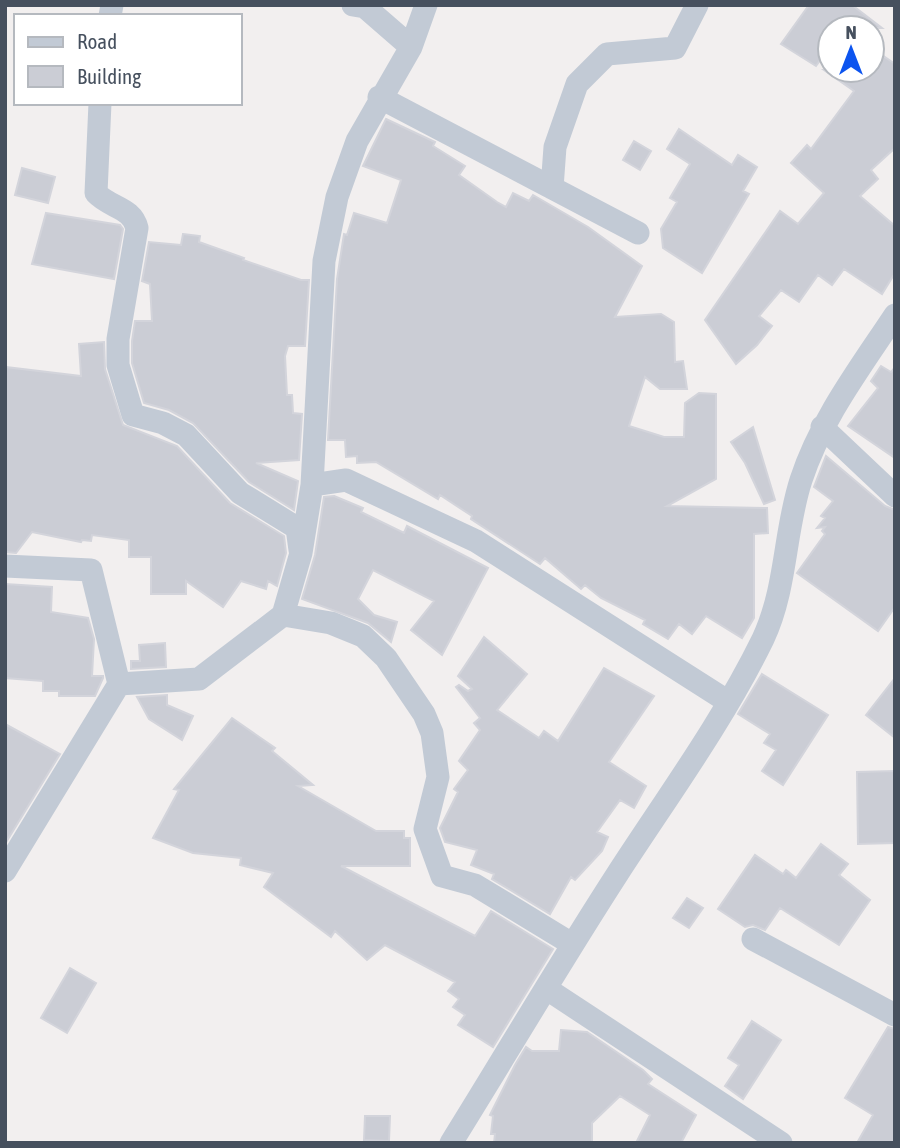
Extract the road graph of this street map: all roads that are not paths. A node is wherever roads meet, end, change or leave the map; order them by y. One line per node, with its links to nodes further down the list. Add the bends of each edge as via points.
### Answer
1 (353, 5): 4 (street, via 365,8)
2 (426, 5): 4 (street)
3 (696, 5): 7 (street, via 675,48 607,54 577,84 555,147)
4 (411, 47): 5 (street)
5 (379, 97): 7 (street); 11 (street, via 337,197 324,261)
6 (100, 105): 13 (street, via 96,193 129,212 137,228 118,340 118,365 133,415 186,435 240,493 297,528)
7 (552, 188): 8 (street)
8 (638, 233)
9 (895, 315): 10 (street)
10 (822, 427): 12 (street); 17 (street, via 789,525 777,607)
11 (312, 485): 13 (street); 17 (street, via 346,480 476,541)
12 (895, 496)
13 (301, 553): 15 (street)
14 (5, 566): 16 (street, via 91,570)
15 (283, 615): 16 (street, via 199,679); 20 (street, via 331,623 363,636 386,658 424,714 432,733 438,777 425,829 442,876 475,886)
16 (119, 684): 18 (street)
17 (727, 701): 20 (street)
18 (5, 871)
19 (753, 939): 22 (street)
20 (572, 944): 21 (street)
21 (548, 989): 23 (street); 24 (street)
22 (895, 1016)
23 (451, 1143)
24 (781, 1143)

